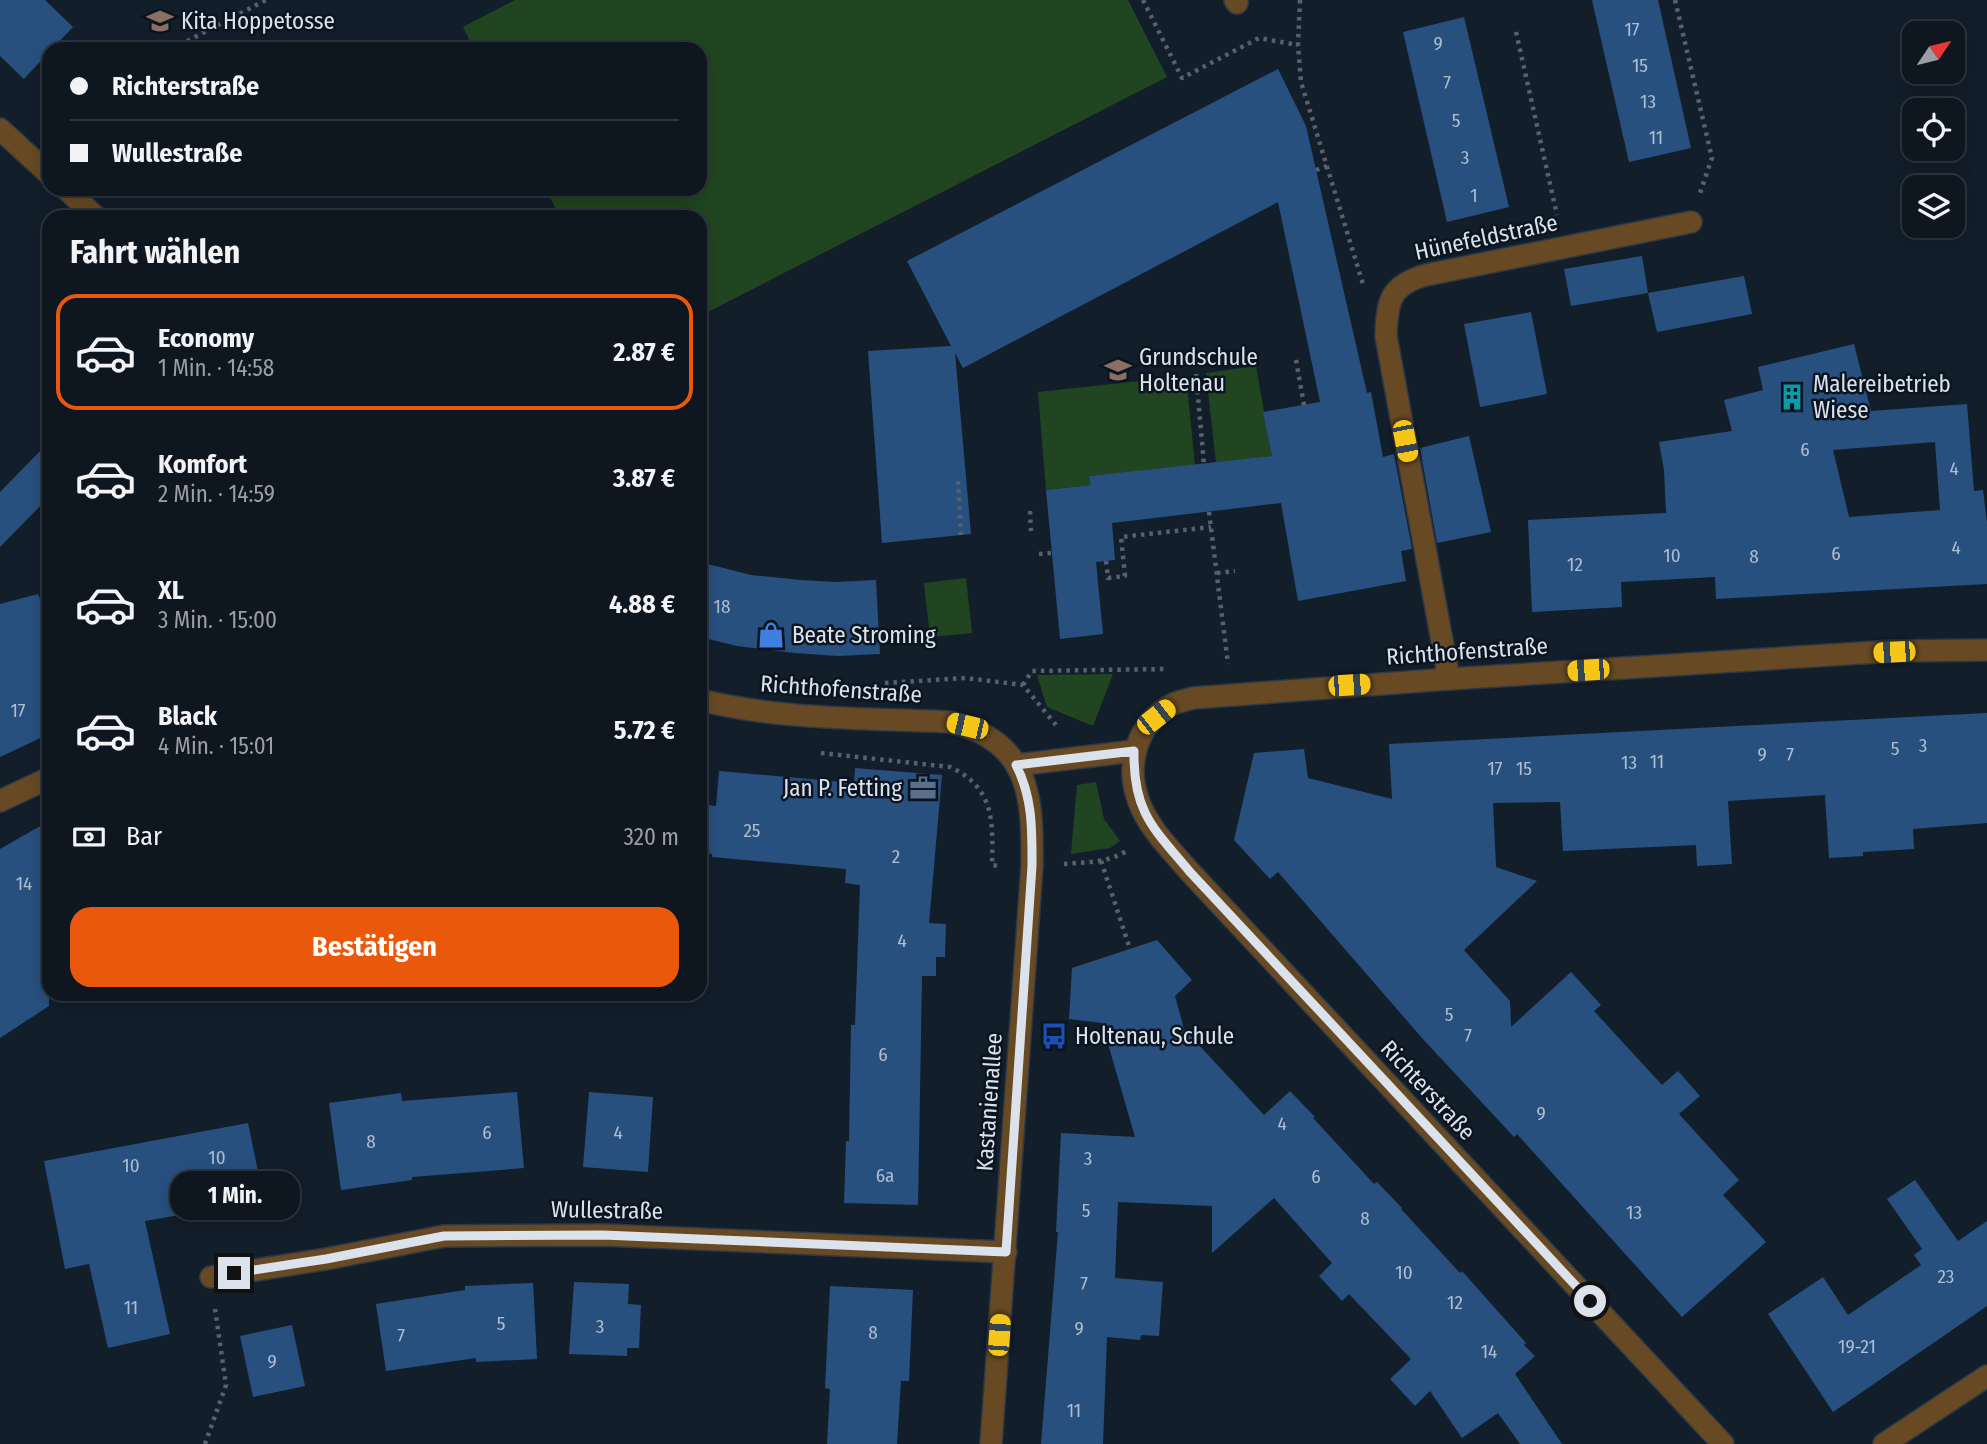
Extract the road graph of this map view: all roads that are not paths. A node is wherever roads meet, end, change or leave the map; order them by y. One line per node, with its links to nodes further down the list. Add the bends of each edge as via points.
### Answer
1 (0, 129): 2 (street)
2 (42, 168)
3 (74, 196): 4 (street)
4 (88, 210)
5 (1691, 222): 7 (street, Hünefeldstraße, via 1411,279 1391,298 1386,335)
6 (1987, 650): 7 (street, Richthofenstraße)
7 (1449, 679): 9 (street, Richthofenstraße, via 1193,698 1172,704 1156,717)
8 (707, 702): 10 (street, Richthofenstraße, via 797,716 950,722 995,739)
9 (1134, 751): 10 (street); 17 (street, Richterstraße, via 1139,802 1190,872)
10 (1016, 765): 13 (street, Kastanienallee, via 1029,798 1032,866)
11 (42, 781): 12 (street)
12 (0, 801)
13 (1006, 1252): 14 (street, Wullestraße, via 603,1235 444,1236); 16 (street, Kastanienallee)
14 (211, 1277)
15 (1987, 1376): 18 (street)
16 (991, 1444)
17 (1723, 1444)
18 (1884, 1444)

